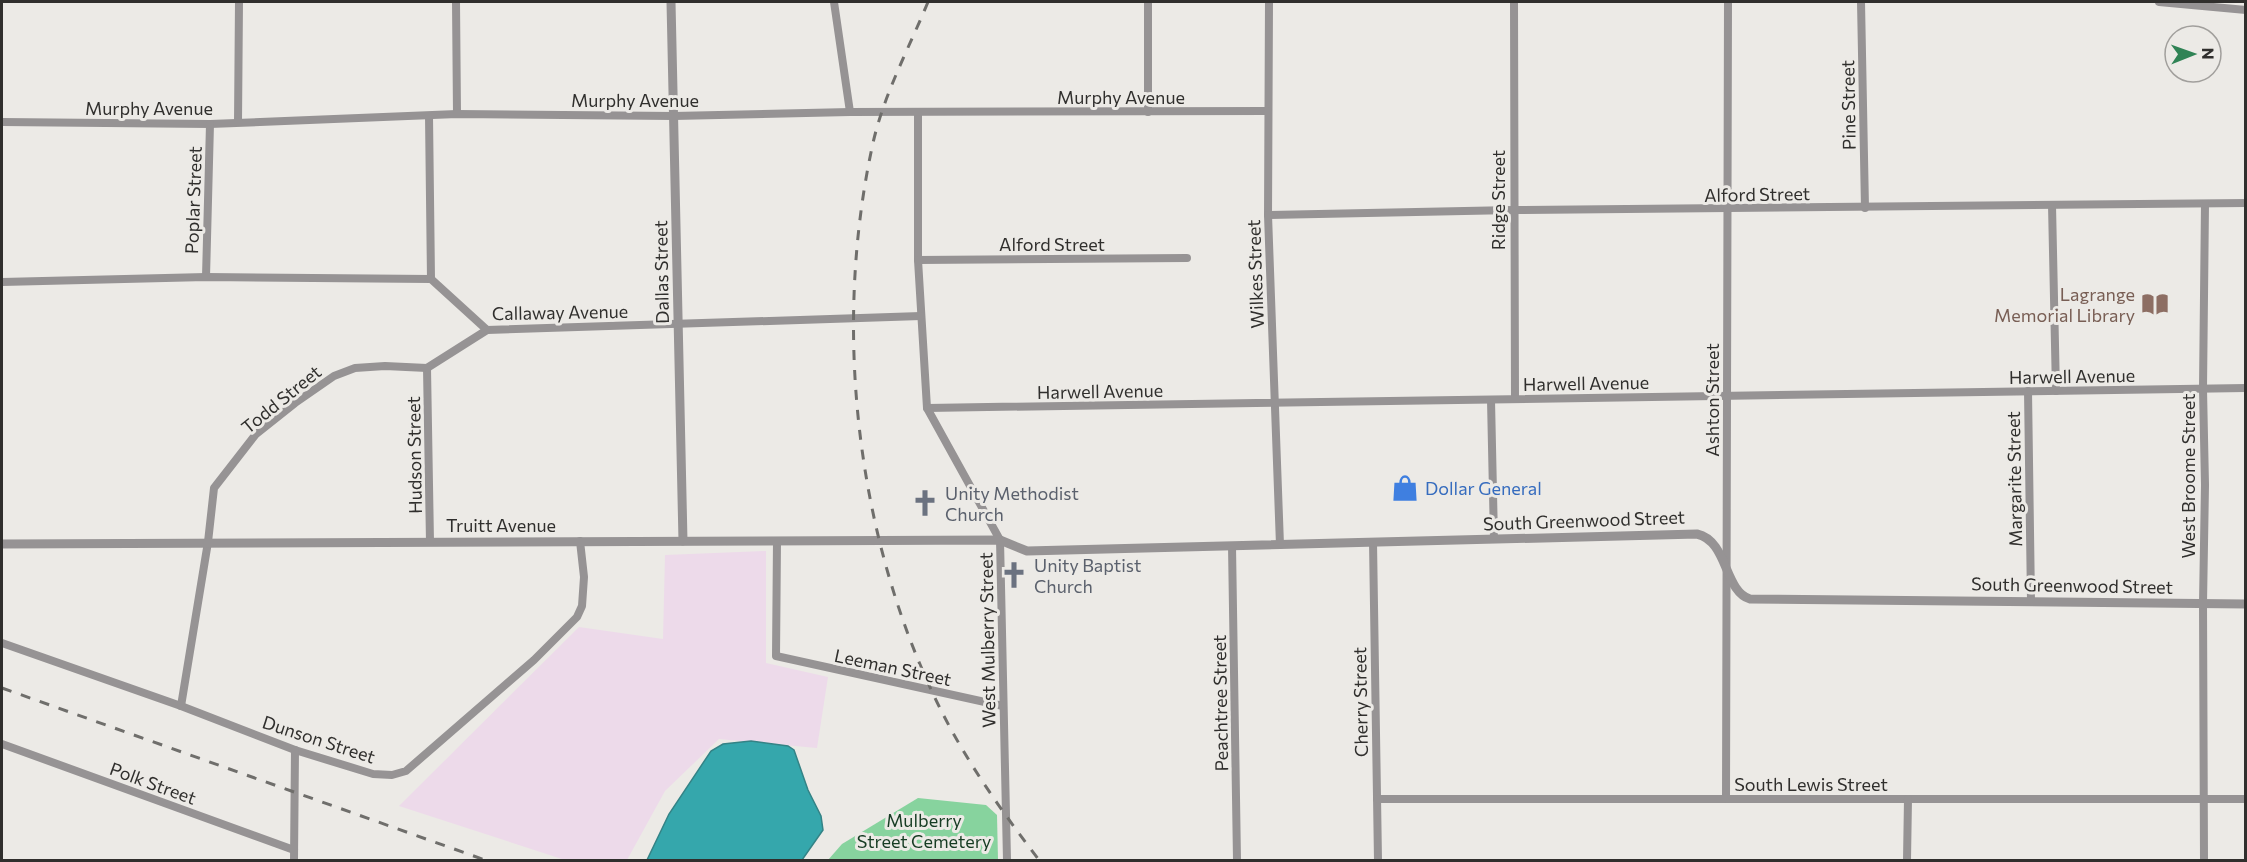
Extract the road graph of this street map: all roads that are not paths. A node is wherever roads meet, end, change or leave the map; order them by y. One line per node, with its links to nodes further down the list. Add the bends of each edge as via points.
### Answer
1 (239, 2): 20 (street)
2 (456, 2): 16 (street)
3 (671, 2): 18 (street, Dallas Street)
4 (834, 2): 13 (street)
5 (1148, 2): 14 (street)
6 (1269, 2): 12 (street, Wilkes Street)
7 (1514, 2): 27 (street, Ridge Street)
8 (1728, 2): 26 (street, Ashton Street)
9 (1861, 2): 25 (street, Pine Street)
10 (2159, 2): 11 (street)
11 (2246, 10)
12 (1268, 111): 14 (street, Murphy Avenue); 28 (street, Wilkes Street)
13 (850, 112): 15 (street, Murphy Avenue); 18 (street, Murphy Avenue)
14 (1148, 112): 15 (street, Murphy Avenue)
15 (918, 113): 30 (street, West Mulberry Street)
16 (457, 114): 17 (street, Murphy Avenue); 18 (street, Murphy Avenue)
17 (429, 116): 20 (street, Murphy Avenue); 32 (street)
18 (674, 116): 35 (street, Dallas Street)
19 (2, 122): 21 (street, Murphy Avenue)
20 (238, 122): 21 (street, Murphy Avenue)
21 (210, 124): 31 (street, Poplar Street)
22 (2246, 203): 23 (street, Alford Street)
23 (2205, 204): 24 (street, Alford Street); 39 (street, West Broome Street)
24 (2052, 205): 25 (street, Alford Street); 40 (street)
25 (1865, 207): 26 (street, Alford Street)
26 (1728, 209): 27 (street, Alford Street); 42 (street, Ashton Street)
27 (1513, 210): 28 (street, Alford Street); 43 (street, Ridge Street)
28 (1268, 215): 45 (street, Wilkes Street)
29 (1187, 258): 30 (street, Alford Street)
30 (918, 260): 34 (street, West Mulberry Street)
31 (206, 277): 32 (street); 33 (street)
32 (431, 279): 36 (street, Callaway Avenue)
33 (2, 282)
34 (921, 316): 35 (street, Callaway Avenue); 46 (street, West Mulberry Street)
35 (678, 325): 36 (street, Callaway Avenue); 50 (street, Dallas Street)
36 (487, 330): 37 (street)
37 (427, 368): 52 (street, Todd Street, via 355,368 334,376 295,403 256,434 214,488); 53 (street, Hudson Street)
38 (2246, 388): 39 (street, Harwell Avenue)
39 (2203, 389): 40 (street, Harwell Avenue); 60 (street, West Broome Street)
40 (2056, 391): 41 (street, Harwell Avenue)
41 (2028, 392): 42 (street, Harwell Avenue); 59 (street, Margarite Street)
42 (1727, 396): 43 (street, Harwell Avenue); 58 (street, Ashton Street)
43 (1515, 399): 44 (street, Harwell Avenue)
44 (1491, 400): 45 (street, Harwell Avenue); 47 (street)
45 (1275, 403): 46 (street, Harwell Avenue); 56 (street, Wilkes Street)
46 (927, 408): 48 (street, West Mulberry Street)
47 (1494, 539): 54 (street, South Greenwood Street); 58 (street, South Greenwood Street, via 1697,534 1713,543)
48 (1000, 540): 51 (street, Truitt Avenue); 57 (street, South Greenwood Street, via 1027,551); 64 (street, West Mulberry Street)
49 (580, 541): 50 (street, Truitt Avenue); 53 (street, Truitt Avenue); 66 (street, Dunson Street, via 585,577 577,616 534,660 406,771 373,774)
50 (683, 541): 51 (street, Truitt Avenue)
51 (777, 541): 64 (street, Leeman Street, via 776,656)
52 (208, 542): 53 (street, Truitt Avenue); 55 (street, Truitt Avenue); 63 (street, Todd Street)
53 (430, 542)
54 (1373, 542): 56 (street, South Greenwood Street); 67 (street, Cherry Street)
55 (2, 544)
56 (1280, 545): 57 (street, South Greenwood Street)
57 (1232, 546): 76 (street, Peachtree Street)
58 (1727, 567): 59 (street, South Greenwood Street, via 1739,592 1750,598); 68 (street, Ashton Street)
59 (2031, 601): 60 (street, South Greenwood Street)
60 (2203, 603): 61 (street, South Greenwood Street); 70 (street, West Broome Street)
61 (2246, 604)
62 (2, 643): 63 (street, Dunson Street)
63 (181, 706): 66 (street, Dunson Street)
64 (1003, 706): 75 (street, West Mulberry Street)
65 (2, 744): 72 (street, Polk Street)
66 (295, 750): 72 (street)
67 (1377, 799): 68 (street, South Lewis Street); 77 (street, Cherry Street)
68 (1726, 799): 69 (street, South Lewis Street)
69 (1908, 799): 70 (street, South Lewis Street); 78 (street)
70 (2204, 799): 71 (street, South Lewis Street); 73 (street, West Broome Street)
71 (2246, 799)
72 (294, 850): 74 (street)
73 (2204, 858)
74 (294, 861)
75 (1007, 861)
76 (1237, 861)
77 (1378, 861)
78 (1908, 861)

